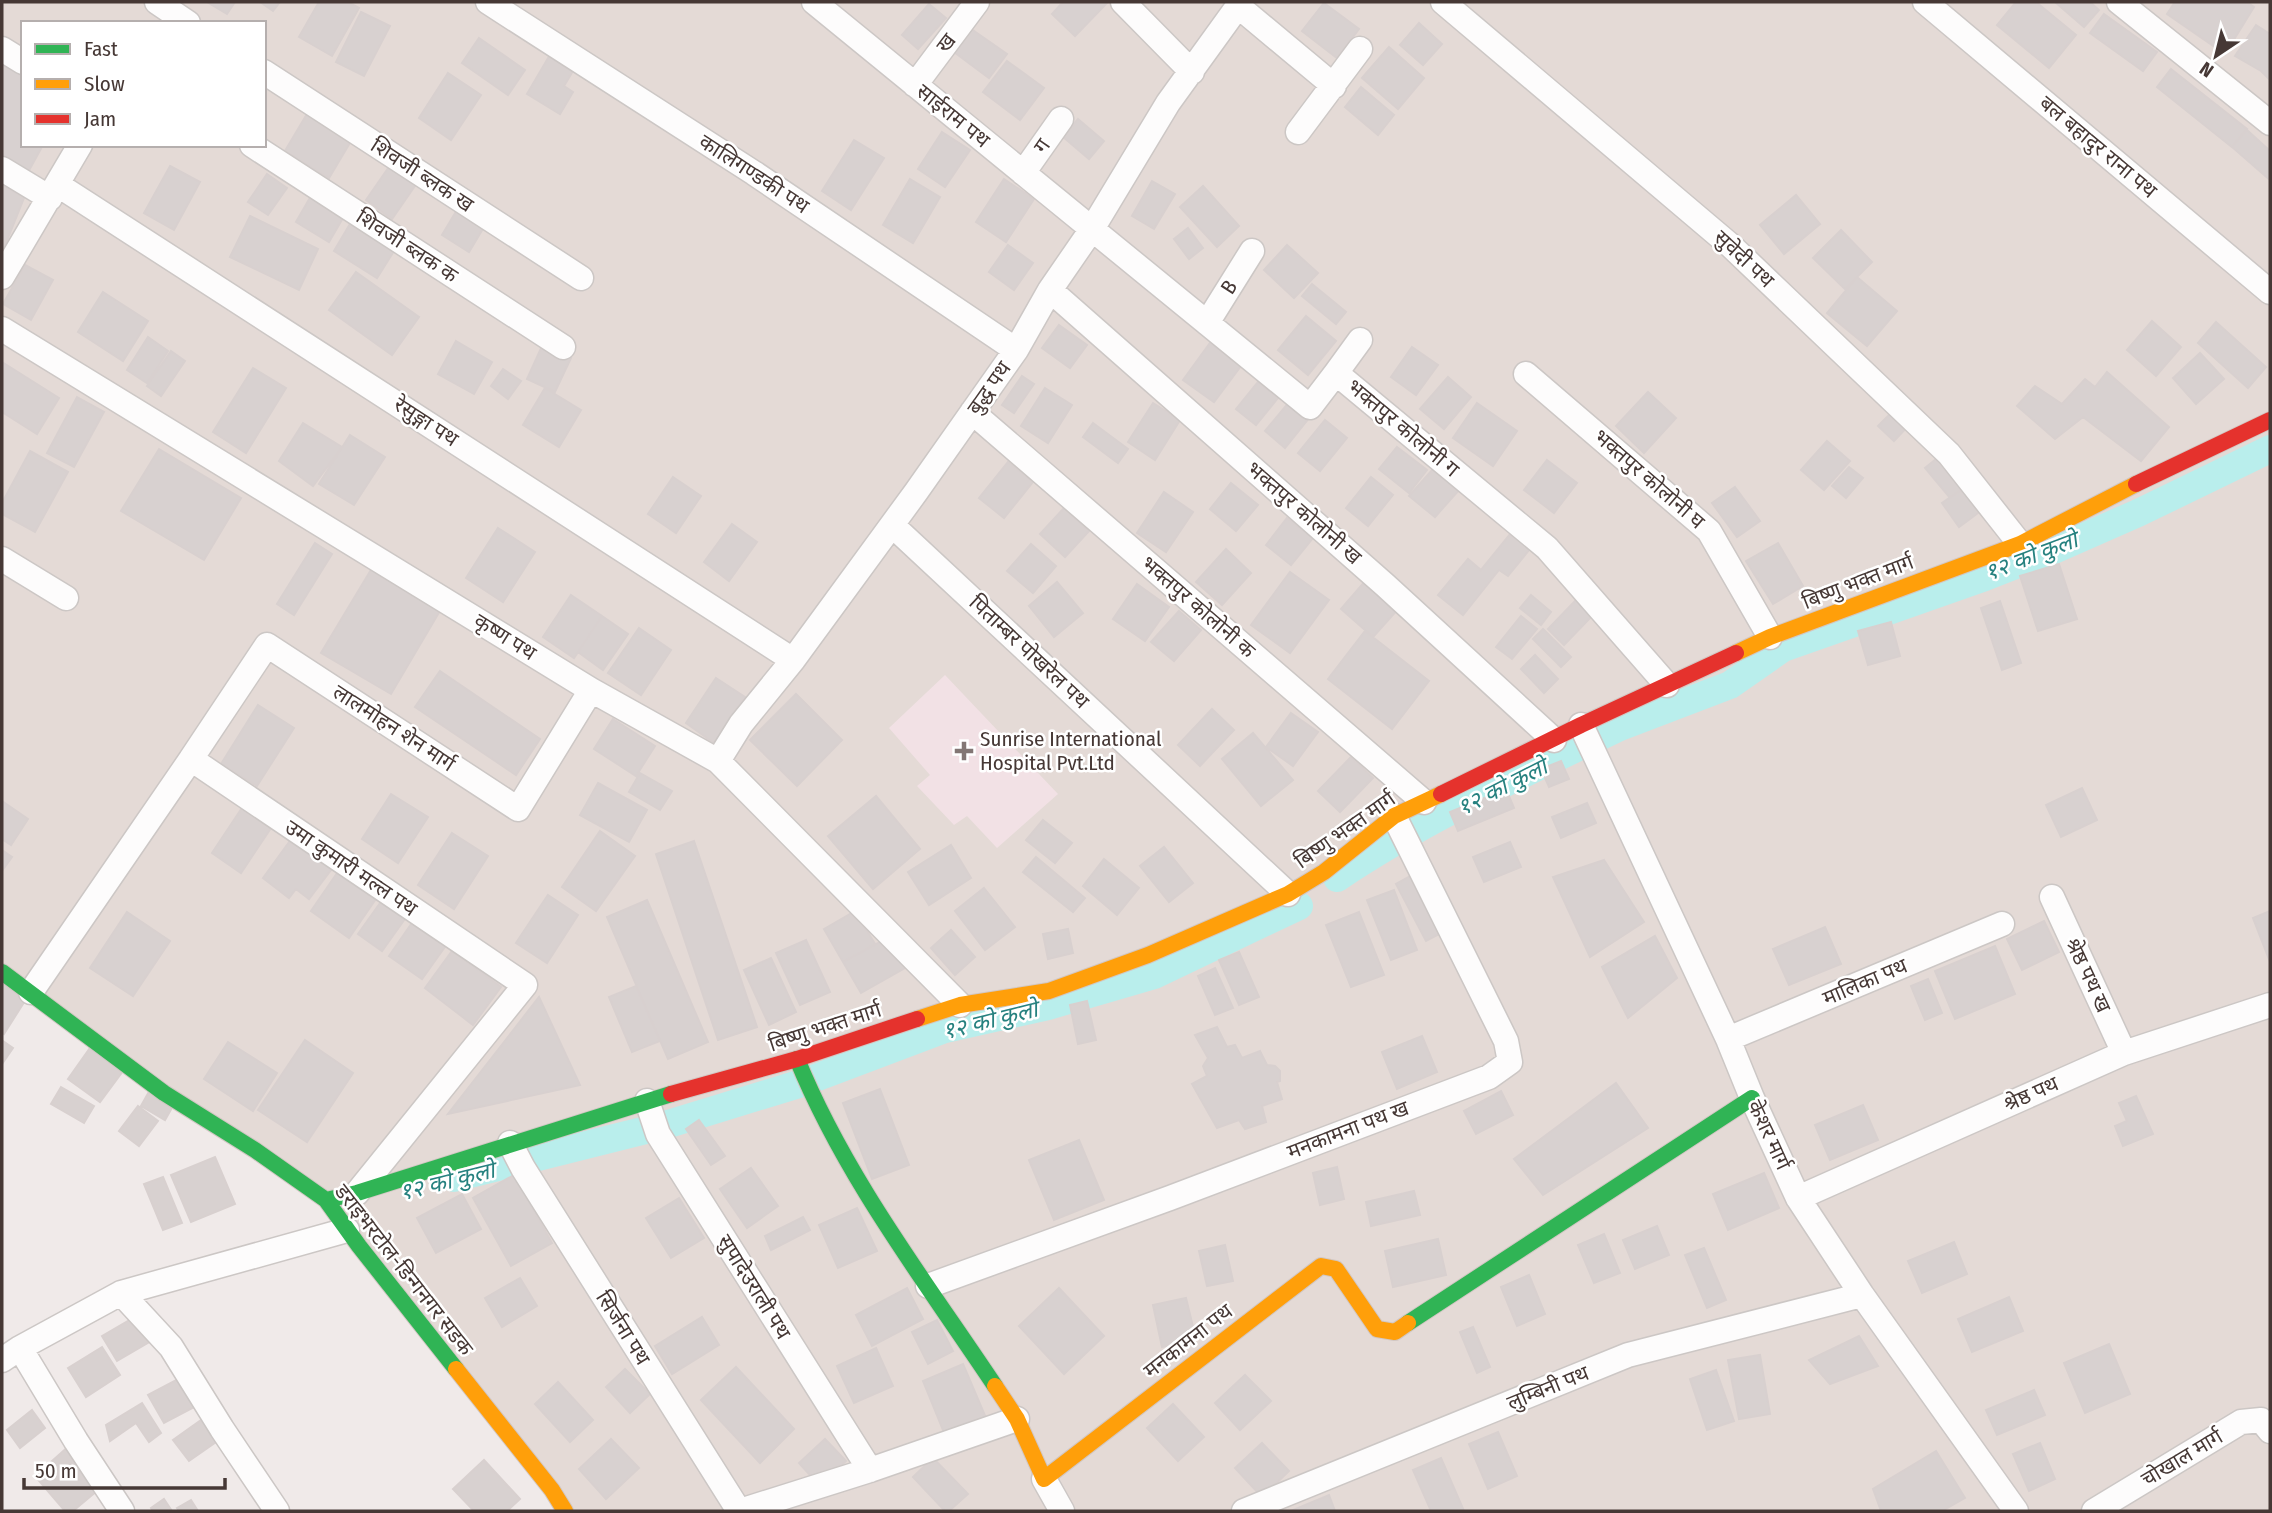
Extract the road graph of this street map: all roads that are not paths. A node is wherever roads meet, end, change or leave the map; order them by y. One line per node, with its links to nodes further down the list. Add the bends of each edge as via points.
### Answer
1 (157, 2): 10 (street); 11 (street)
2 (488, 2): 37 (street, कालिगण्डकी पथ, via 754,173)
3 (814, 2): 17 (street, साईराम पथ)
4 (977, 2): 17 (street, ख)
5 (1123, 2): 15 (street)
6 (1443, 2): 43 (street, सुवेदी पथ, via 1730,245 1949,454)
7 (1925, 2): 32 (street, बल बहादुर राना पथ)
8 (2119, 2): 20 (street)
9 (1240, 4): 15 (street, बुद्ध पथ); 18 (street)
10 (147, 21)
11 (185, 21)
12 (2, 49): 14 (street)
13 (1360, 49): 18 (street)
14 (21, 61)
15 (1192, 72): 27 (street, बुद्ध पथ, via 1168,103)
16 (266, 73): 30 (street, शिवजी ब्लक ख)
17 (915, 85): 25 (street, साईराम पथ)
18 (1334, 86): 21 (street)
19 (1061, 119): 25 (street, ग)
20 (2270, 123)
21 (1298, 132)
22 (79, 147): 26 (street)
23 (255, 147): 36 (street, शिवजी ब्लक क)
24 (2, 169): 26 (street, रेसुङ्गा पथ)
25 (1023, 173): 27 (street, साईराम पथ)
26 (54, 191): 29 (street); 47 (street, रेसुङ्गा पथ)
27 (1092, 229): 31 (street, बुद्ध पथ); 33 (street, भक्तपुर कोलोनी ग)
28 (1252, 251): 33 (street, B)
29 (2, 274)
30 (581, 278)
31 (1050, 290): 37 (street, बुद्ध पथ); 51 (street, भक्तपुर कोलोनी ख)
32 (2270, 292)
33 (1207, 323): 38 (street, भक्तपुर कोलोनी ग, via 1310,407)
34 (2, 328): 49 (street, कृष्ण पथ)
35 (1360, 340): 38 (street)
36 (563, 347)
37 (1016, 350): 40 (street, बुद्ध पथ)
38 (1336, 373): 48 (street, भक्तपुर कोलोनी ग, via 1547,548)
39 (1527, 374): 46 (street, भक्तपुर कोलोनी घ, via 1710,531)
40 (972, 412): 42 (street, बुद्ध पथ); 54 (street, भक्तपुर कोलोनी क)
41 (2270, 420): 43 (street, बिष्णु भक्त मार्ग)
42 (892, 525): 47 (street, बुद्ध पथ); 56 (street, पिताम्बर पोखरेल पथ)
43 (2020, 544): 46 (street, बिष्णु भक्त मार्ग)
44 (2, 559): 45 (street)
45 (66, 598)
46 (1770, 637): 48 (street, बिष्णु भक्त मार्ग)
47 (793, 660): 53 (street, बुद्ध पथ, via 741,724)
48 (1667, 685): 50 (street, बिष्णु भक्त मार्ग)
49 (591, 690): 52 (street, लालमोहन शेन मार्ग, via 518,808 267,645); 53 (street, कृष्ण पथ)
50 (1586, 737): 51 (street, बिष्णु भक्त मार्ग); 63 (street, केशर मार्ग)
51 (1554, 740): 54 (street, बिष्णु भक्त मार्ग)
52 (191, 759): 60 (street); 69 (street, उमा कुमारी मल्ल पथ, via 524,985)
53 (718, 761): 61 (street, कृष्ण पथ)
54 (1424, 802): 55 (street, बिष्णु भक्त मार्ग)
55 (1394, 817): 56 (street, बिष्णु भक्त मार्ग); 73 (street, मनकामना पथ ख, via 1506,1041 1510,1062 1489,1077)
56 (1288, 894): 61 (street, बिष्णु भक्त मार्ग, via 1148,955 1049,991)
57 (2052, 897): 64 (street, श्रेष्ठ पथ ख)
58 (2001, 924): 63 (street, मालिका पथ)
59 (2, 972): 60 (street, डराइभरटोल-डिन्गनगर सडक)
60 (31, 992): 71 (street, डराइभरटोल-डिन्गनगर सडक, via 164,1093)
61 (960, 1005): 65 (street, बिष्णु भक्त मार्ग)
62 (2270, 1006): 64 (street, श्रेष्ठ पथ)
63 (1728, 1039): 66 (street, केशर मार्ग)
64 (2124, 1053): 70 (street, श्रेष्ठ पथ)
65 (797, 1059): 67 (street, बिष्णु भक्त मार्ग); 73 (street, via 862,1186)
66 (1752, 1098): 70 (street, केशर मार्ग); 80 (street, मनकामना पथ, via 1395,1332 1377,1329 1336,1269 1321,1266)
67 (647, 1101): 68 (street, बिष्णु भक्त मार्ग); 79 (street, सुपादेउराली पथ, via 658,1134)
68 (516, 1156): 69 (street, बिष्णु भक्त मार्ग); 84 (street, सिर्जना पथ)
69 (357, 1193): 71 (street, बिष्णु भक्त मार्ग)
70 (1798, 1198): 75 (street, केशर मार्ग)
71 (326, 1200): 72 (street, डराइभरटोल-डिन्गनगर सडक)
72 (347, 1230): 74 (street); 83 (street, डराइभरटोल-डिन्गनगर सडक)
73 (928, 1286): 77 (street)
74 (121, 1293): 76 (street); 82 (street, via 171,1347)
75 (1862, 1294): 86 (street, लुम्बिनी पथ, via 1628,1355); 87 (street, केशर मार्ग)
76 (11, 1354): 81 (street)
77 (1017, 1419): 79 (street); 80 (street)
78 (2270, 1431): 88 (street, चोखाल मार्ग, via 2262,1420 2241,1422)
79 (870, 1470): 84 (street)
80 (1044, 1479): 85 (street)
81 (122, 1511)
82 (277, 1511)
83 (565, 1511)
84 (739, 1511)
85 (1062, 1511)
86 (1244, 1511)
87 (2015, 1511)
88 (2094, 1511)

